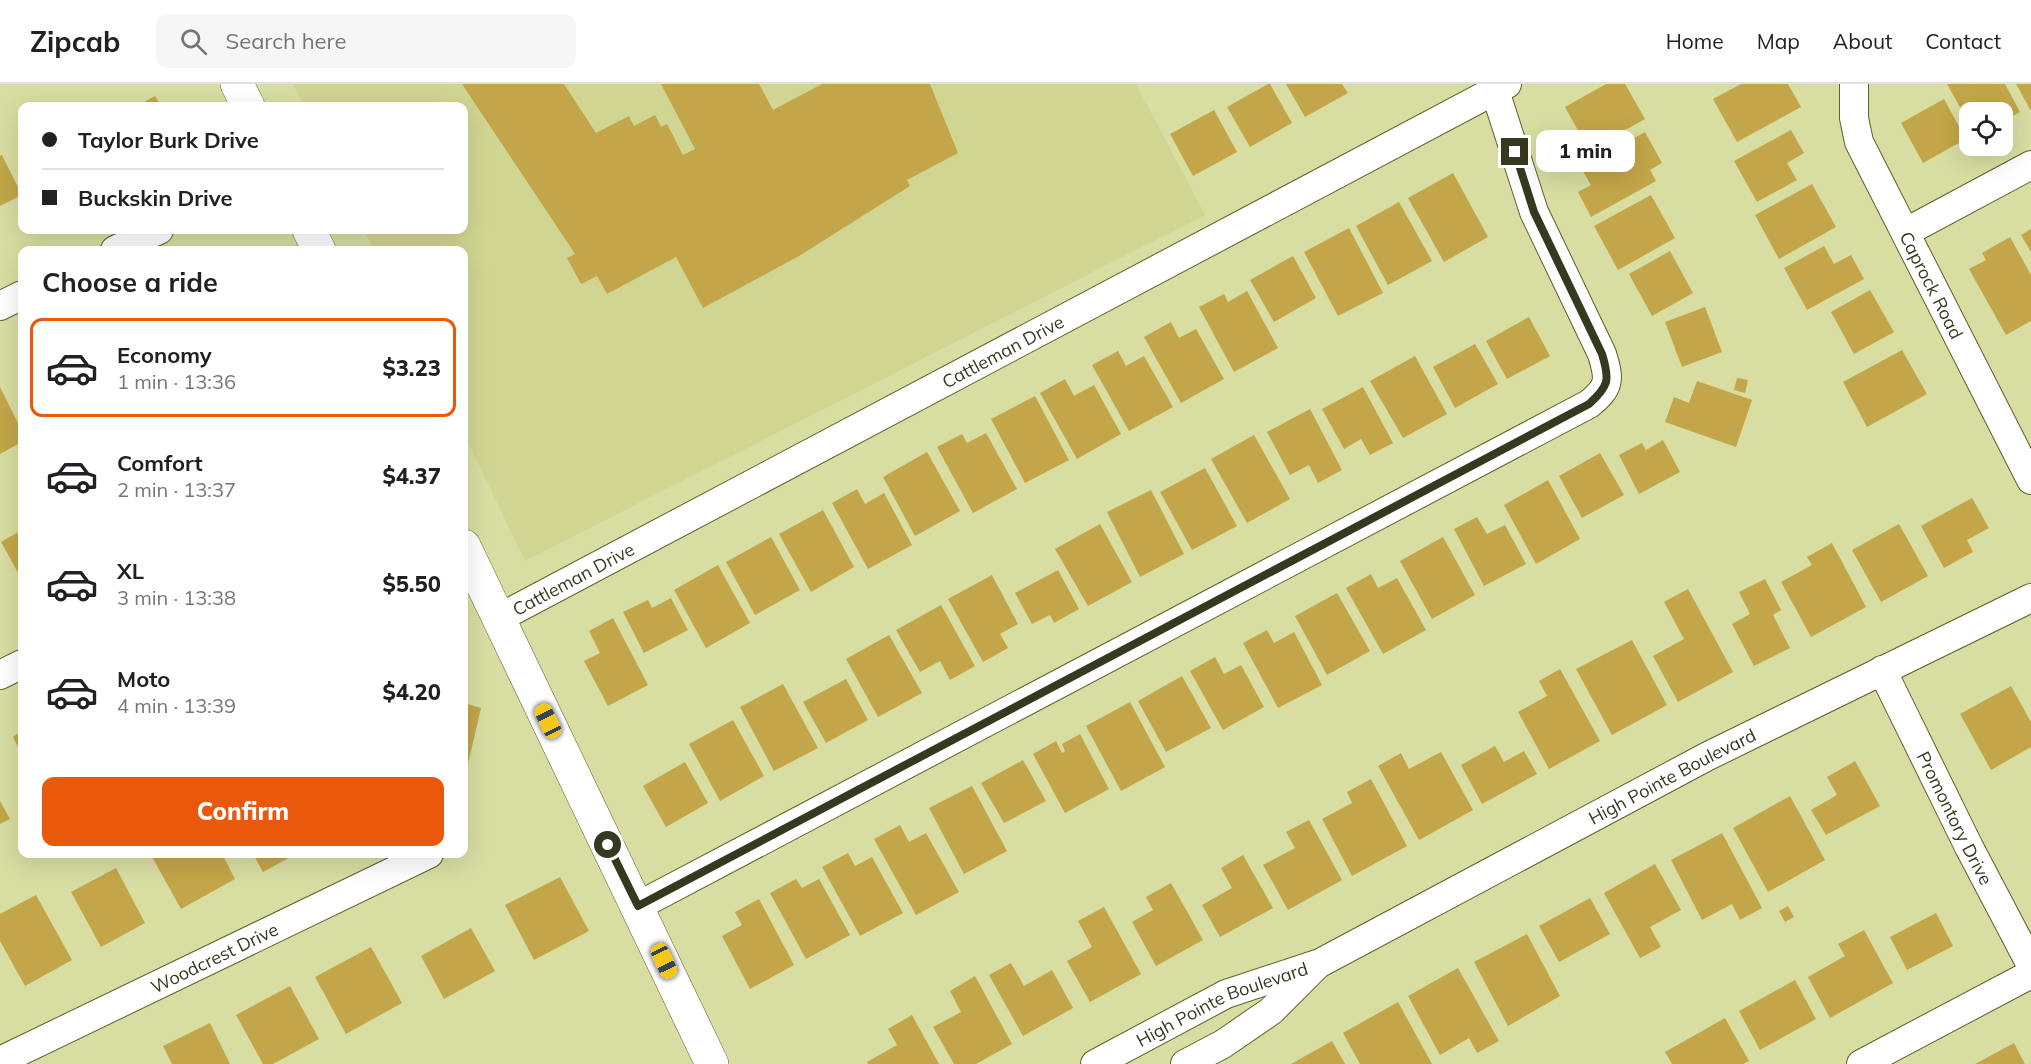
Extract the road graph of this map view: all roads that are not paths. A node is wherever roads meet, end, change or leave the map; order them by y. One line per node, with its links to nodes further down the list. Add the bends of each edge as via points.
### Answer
1 (237, 84): 4 (street)
2 (1854, 84): 6 (street, Caprock Road, via 1859,142)
3 (1501, 87): 14 (street, Cattleman Drive); 19 (street, via 1534,212 1608,372 1602,393 1589,404)
4 (246, 102)
5 (2031, 165): 6 (street)
6 (1906, 232): 11 (street, Caprock Road)
7 (150, 234): 8 (street)
8 (124, 246)
9 (18, 297): 10 (street)
10 (0, 306)
11 (2031, 480)
12 (468, 554): 14 (street)
13 (2031, 598): 16 (street, High Pointe Boulevard)
14 (499, 618): 19 (street)
15 (18, 666): 17 (street)
16 (1882, 670): 20 (street, High Pointe Boulevard, via 1688,767); 21 (street, Promontory Drive)
17 (0, 675)
18 (421, 858): 23 (street, Woodcrest Drive)
19 (638, 906): 24 (street)
20 (1320, 963): 25 (street, High Pointe Boulevard, via 1226,994); 26 (street, High Pointe Boulevard, via 1271,1011)
21 (2031, 965)
22 (2031, 974): 27 (street)
23 (0, 1060)
24 (712, 1064)
25 (1095, 1064)
26 (1185, 1064)
27 (1861, 1064)

